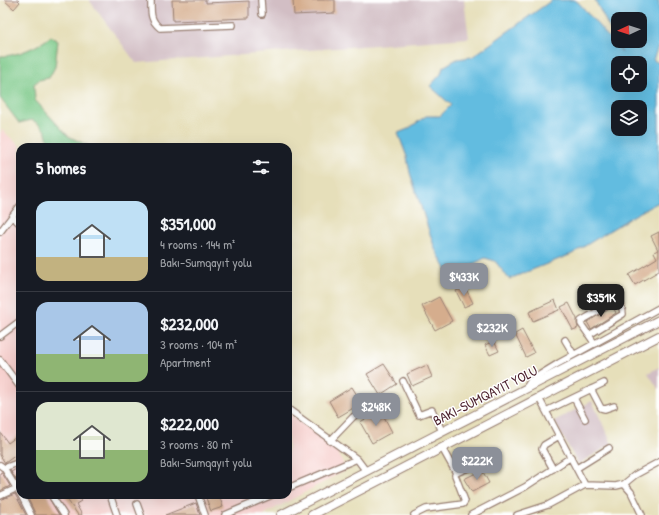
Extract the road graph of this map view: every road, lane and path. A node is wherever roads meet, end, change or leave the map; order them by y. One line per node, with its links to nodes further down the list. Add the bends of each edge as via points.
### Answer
1 (151, 0): 4 (lane, via 151,16 154,24 160,28)
2 (261, 0): 3 (lane)
3 (262, 14)
4 (233, 25)
5 (16, 211): 6 (lane)
6 (12, 216): 7 (lane); 8 (lane)
7 (16, 220)
8 (0, 232)
9 (659, 308): 16 (lane)
10 (659, 320): 22 (highway)
11 (16, 324): 12 (lane)
12 (0, 336)
13 (589, 336): 13 (lane, via 581,321 612,303 618,303 623,314); 16 (lane)
14 (659, 336): 24 (highway)
15 (565, 340): 17 (lane)
16 (595, 344): 17 (lane)
17 (574, 355): 22 (lane, via 531,380)
18 (0, 360): 20 (lane)
19 (403, 381): 31 (lane, via 419,415 432,410)
20 (16, 382)
21 (604, 383): 23 (lane)
22 (525, 389): 31 (highway)
23 (591, 390): 25 (lane); 27 (lane, via 601,408)
24 (538, 398): 28 (lane); 34 (highway)
25 (574, 398): 28 (lane); 30 (lane)
26 (378, 399): 33 (lane, via 353,417)
27 (614, 406)
28 (546, 411): 32 (lane)
29 (292, 412): 33 (lane)
30 (585, 419)
31 (442, 432): 44 (highway)
32 (559, 436): 36 (lane); 43 (lane, via 542,449)
33 (330, 441): 37 (lane)
34 (442, 448): 45 (lane); 66 (highway)
35 (609, 448): 42 (lane)
36 (571, 458): 42 (lane); 43 (lane)
37 (357, 459): 44 (lane); 48 (lane)
38 (487, 460): 45 (lane)
39 (659, 462): 46 (lane)
40 (16, 463): 41 (lane)
41 (2, 467): 49 (lane)
42 (577, 468): 47 (lane)
43 (553, 469): 68 (lane)
44 (366, 471): 65 (highway)
45 (456, 473): 67 (lane, via 455,478 465,501 463,504 426,509)
46 (624, 484): 47 (lane); 70 (lane, via 631,492)
47 (585, 485): 58 (lane)
48 (292, 486)
49 (16, 487)
50 (16, 488): 51 (lane)
51 (0, 496)
52 (23, 499): 59 (lane)
53 (54, 499): 60 (lane)
54 (111, 499): 61 (lane)
55 (199, 499): 63 (lane)
56 (263, 499): 64 (lane)
57 (137, 504): 62 (lane)
58 (534, 513): 69 (lane)
59 (31, 515)
60 (64, 515)
61 (117, 515)
62 (141, 515)
63 (205, 515)
64 (225, 515)
65 (281, 515)
66 (312, 515)
67 (414, 515)
68 (471, 515)
69 (517, 515)
70 (642, 515)

